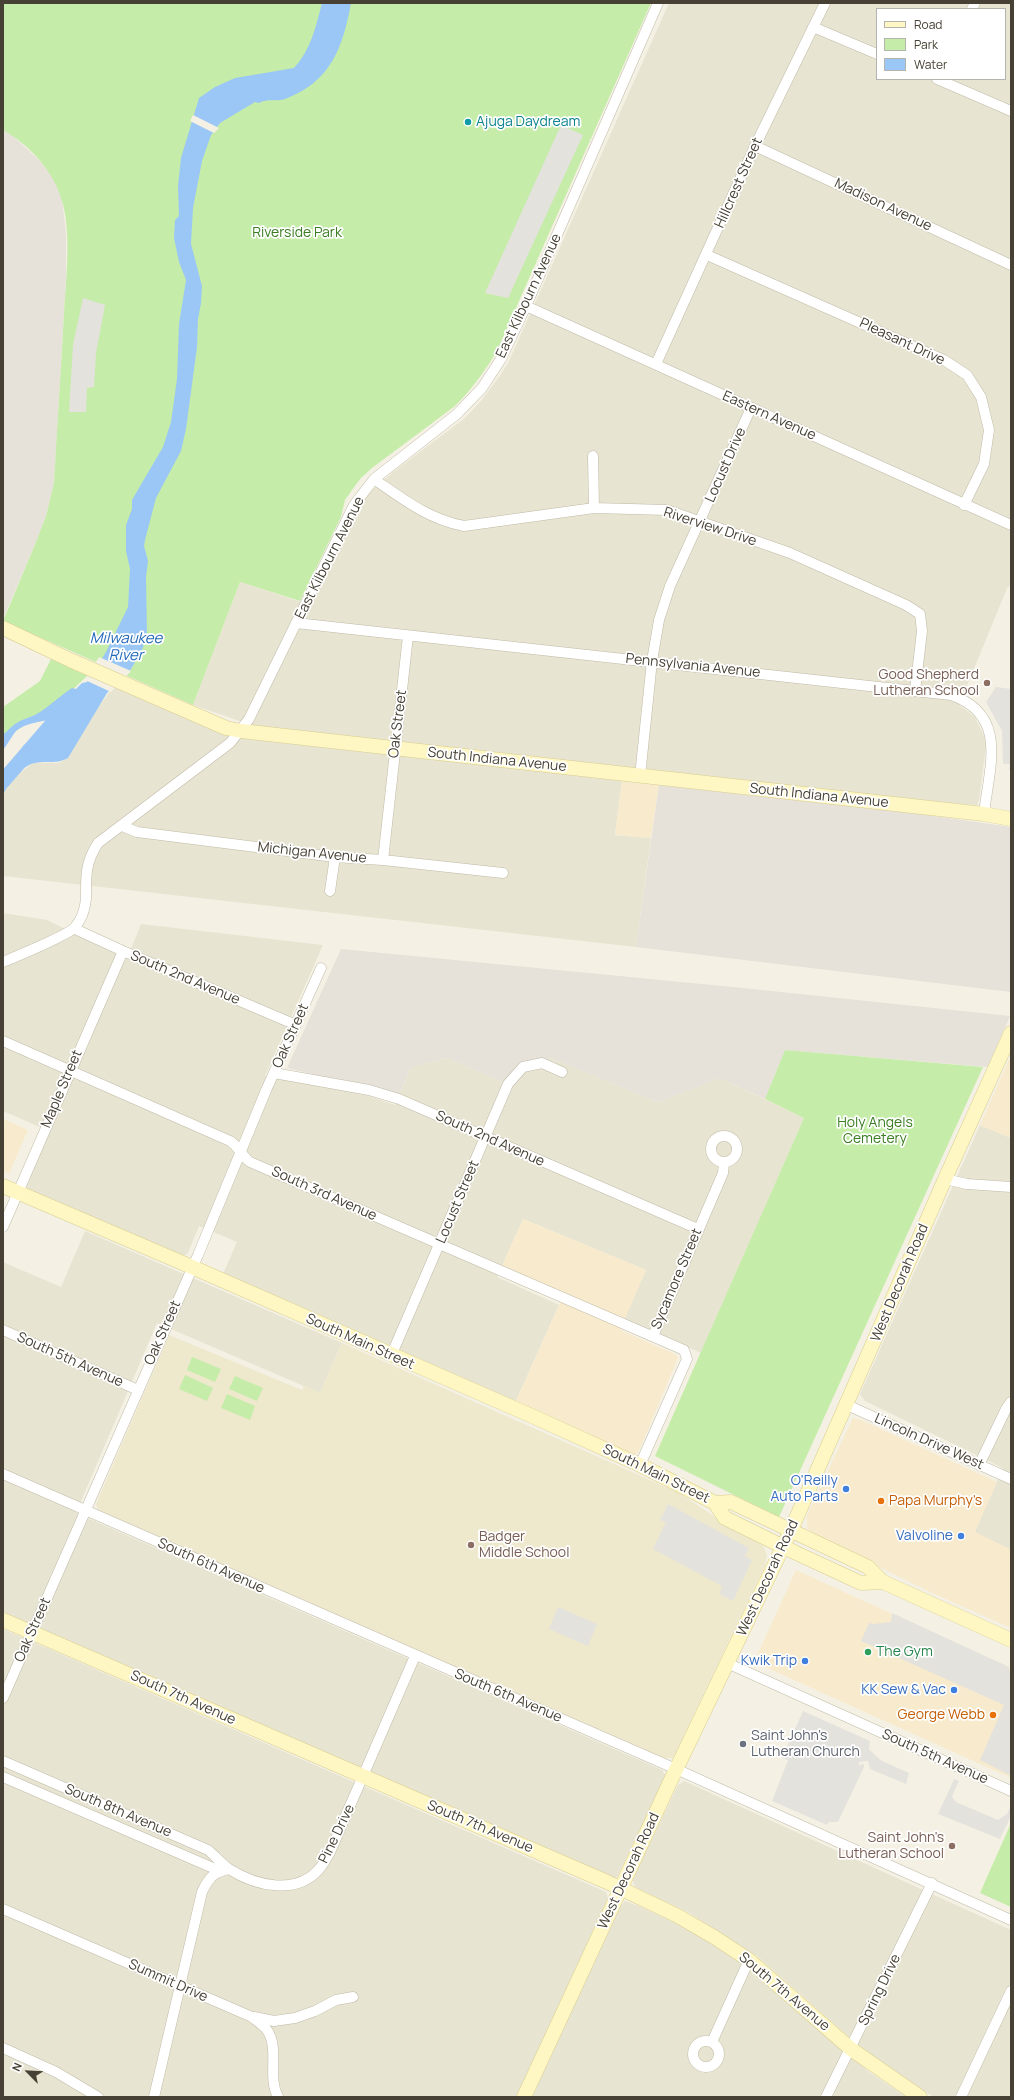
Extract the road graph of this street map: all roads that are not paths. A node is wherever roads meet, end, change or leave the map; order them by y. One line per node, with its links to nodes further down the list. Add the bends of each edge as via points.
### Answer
1 (658, 3): 10 (street, East Kilbourn Avenue)
2 (825, 3): 3 (street, Hillcrest Street)
3 (813, 27): 4 (street); 7 (street, Hillcrest Street)
4 (876, 54)
5 (940, 80): 6 (street)
6 (1011, 111)
7 (755, 146): 8 (street, Hillcrest Street); 9 (street, Madison Avenue)
8 (707, 255): 11 (street, Hillcrest Street); 15 (street, Pleasant Drive, via 944,360 967,375 981,397 989,430 984,464)
9 (1011, 265)
10 (526, 306): 11 (street, Eastern Avenue); 14 (street, East Kilbourn Avenue, via 501,359 482,388 457,414)
11 (656, 364): 12 (street, Eastern Avenue)
12 (751, 408): 15 (street, Eastern Avenue); 17 (street, Locust Drive)
13 (593, 456): 16 (street)
14 (374, 479): 16 (street, Riverview Drive, via 420,511 448,523 464,526); 19 (street, East Kilbourn Avenue, via 354,505)
15 (964, 505): 18 (street, Eastern Avenue)
16 (594, 508): 17 (street, Riverview Drive, via 667,510)
17 (699, 523): 22 (street, Locust Drive, via 670,586 659,620); 23 (street, Riverview Drive, via 790,553 923,612)
18 (1011, 525)
19 (296, 623): 21 (street, Pennsylvania Avenue); 24 (street, East Kilbourn Avenue)
20 (3, 628): 24 (street, South Indiana Avenue, via 226,728)
21 (408, 636): 22 (street, Pennsylvania Avenue); 25 (street, Oak Street)
22 (652, 661): 23 (street, Pennsylvania Avenue); 26 (street, Locust Drive)
23 (915, 691): 27 (street, Pennsylvania Avenue, via 963,699 986,720 990,730 992,754)
24 (241, 731): 25 (street, South Indiana Avenue); 29 (street, East Kilbourn Avenue, via 230,743)
25 (394, 749): 26 (street, South Indiana Avenue); 31 (street, Oak Street)
26 (640, 776): 27 (street, South Indiana Avenue)
27 (984, 814): 28 (street, South Indiana Avenue)
28 (1011, 819)
29 (122, 826): 30 (street, Michigan Avenue, via 137,832); 34 (street, East Kilbourn Avenue, via 98,843 90,855 86,867 86,904)
30 (335, 857): 31 (street, Michigan Avenue); 33 (street)
31 (383, 860): 32 (street, Michigan Avenue)
32 (503, 873)
33 (330, 891)
34 (75, 928): 35 (street, South 2nd Avenue); 36 (street)
35 (123, 951): 38 (street, South 2nd Avenue); 41 (street, Maple Street)
36 (3, 962)
37 (321, 968): 38 (street, Oak Street)
38 (296, 1025): 43 (street, Oak Street)
39 (1011, 1034): 47 (street, West Decorah Road)
40 (3, 1041): 41 (street, South 3rd Avenue)
41 (70, 1070): 45 (street, South 3rd Avenue, via 230,1141); 50 (street, Maple Street)
42 (562, 1072): 44 (street, Locust Street, via 542,1063 523,1067 508,1084)
43 (274, 1073): 44 (street, South 2nd Avenue, via 369,1090 399,1099); 45 (street, Oak Street)
44 (485, 1137): 52 (street, South 2nd Avenue); 53 (street, Locust Street)
45 (241, 1151): 53 (street, South 3rd Avenue, via 243,1157 250,1162); 54 (street, Oak Street)
46 (724, 1163): 52 (street, Sycamore Street, via 723,1173)
47 (945, 1179): 49 (street, via 967,1184); 60 (street, West Decorah Road)
48 (3, 1186): 50 (street, South Main Street)
49 (1011, 1187)
50 (18, 1193): 51 (street, Maple Street); 54 (street, South Main Street)
51 (3, 1227)
52 (698, 1229): 56 (street, Sycamore Street)
53 (440, 1245): 56 (street, South 3rd Avenue); 57 (street, Locust Street)
54 (192, 1267): 57 (street, South Main Street); 58 (street, Oak Street)
55 (3, 1330): 58 (street, South 5th Avenue)
56 (653, 1336): 61 (street, Sycamore Street, via 684,1350 687,1359)
57 (392, 1356): 61 (street, South Main Street)
58 (138, 1390): 66 (street, Oak Street)
59 (1011, 1402): 62 (street)
60 (847, 1406): 62 (street, Lincoln Drive West); 67 (street, West Decorah Road)
61 (640, 1465): 65 (street, South Main Street)
62 (979, 1465): 64 (street, Lincoln Drive West)
63 (3, 1474): 66 (street, South 6th Avenue)
64 (1011, 1479)
65 (715, 1503): 67 (street, South Main Street, via 731,1502); 68 (street, South Main Street, via 724,1518)
66 (84, 1511): 71 (street, Oak Street); 73 (street, South 6th Avenue)
67 (791, 1530): 68 (street, West Decorah Road); 69 (street, South Main Street, via 868,1567)
68 (783, 1547): 69 (street, South Main Street, via 861,1584); 74 (street, West Decorah Road)
69 (883, 1582): 72 (street, South Main Street)
70 (3, 1620): 71 (street, South 7th Avenue)
71 (32, 1632): 75 (street, Oak Street); 79 (street, South 7th Avenue)
72 (1011, 1640)
73 (415, 1656): 77 (street, South 6th Avenue); 79 (street, Pine Drive)
74 (727, 1663): 77 (street, West Decorah Road); 80 (street, South 5th Avenue)
75 (3, 1698)
76 (3, 1761): 82 (street, South 8th Avenue, via 208,1850)
77 (676, 1769): 83 (street, South 6th Avenue); 84 (street, West Decorah Road)
78 (3, 1777): 81 (street, South 8th Avenue)
79 (363, 1777): 82 (street, Pine Drive, via 330,1852 320,1868 305,1879 289,1886 266,1885); 84 (street, South 7th Avenue)
80 (1011, 1791)
81 (202, 1863): 82 (street, Pine Drive)
82 (225, 1870): 88 (street, via 208,1878 202,1892)
83 (932, 1883): 86 (street, South 6th Avenue); 94 (street, Spring Drive)
84 (621, 1888): 87 (street, South 7th Avenue, via 678,1916); 98 (street, West Decorah Road)
85 (3, 1909): 88 (street, Summit Drive)
86 (1011, 1920)
87 (749, 1960): 92 (street); 94 (street, South 7th Avenue)
88 (180, 1986): 91 (street, Summit Drive); 96 (street)
89 (1011, 1991): 101 (street)
90 (353, 1997): 91 (street, via 336,2000 295,2018 274,2021)
91 (252, 2017): 97 (street, Summit Drive, via 266,2029 271,2039)
92 (712, 2042)
93 (3, 2048): 95 (street, via 56,2072)
94 (851, 2049): 99 (street, Spring Drive); 100 (street, South 7th Avenue)
95 (98, 2097)
96 (154, 2097)
97 (278, 2097)
98 (524, 2097)
99 (826, 2097)
100 (920, 2097)
101 (961, 2097)

